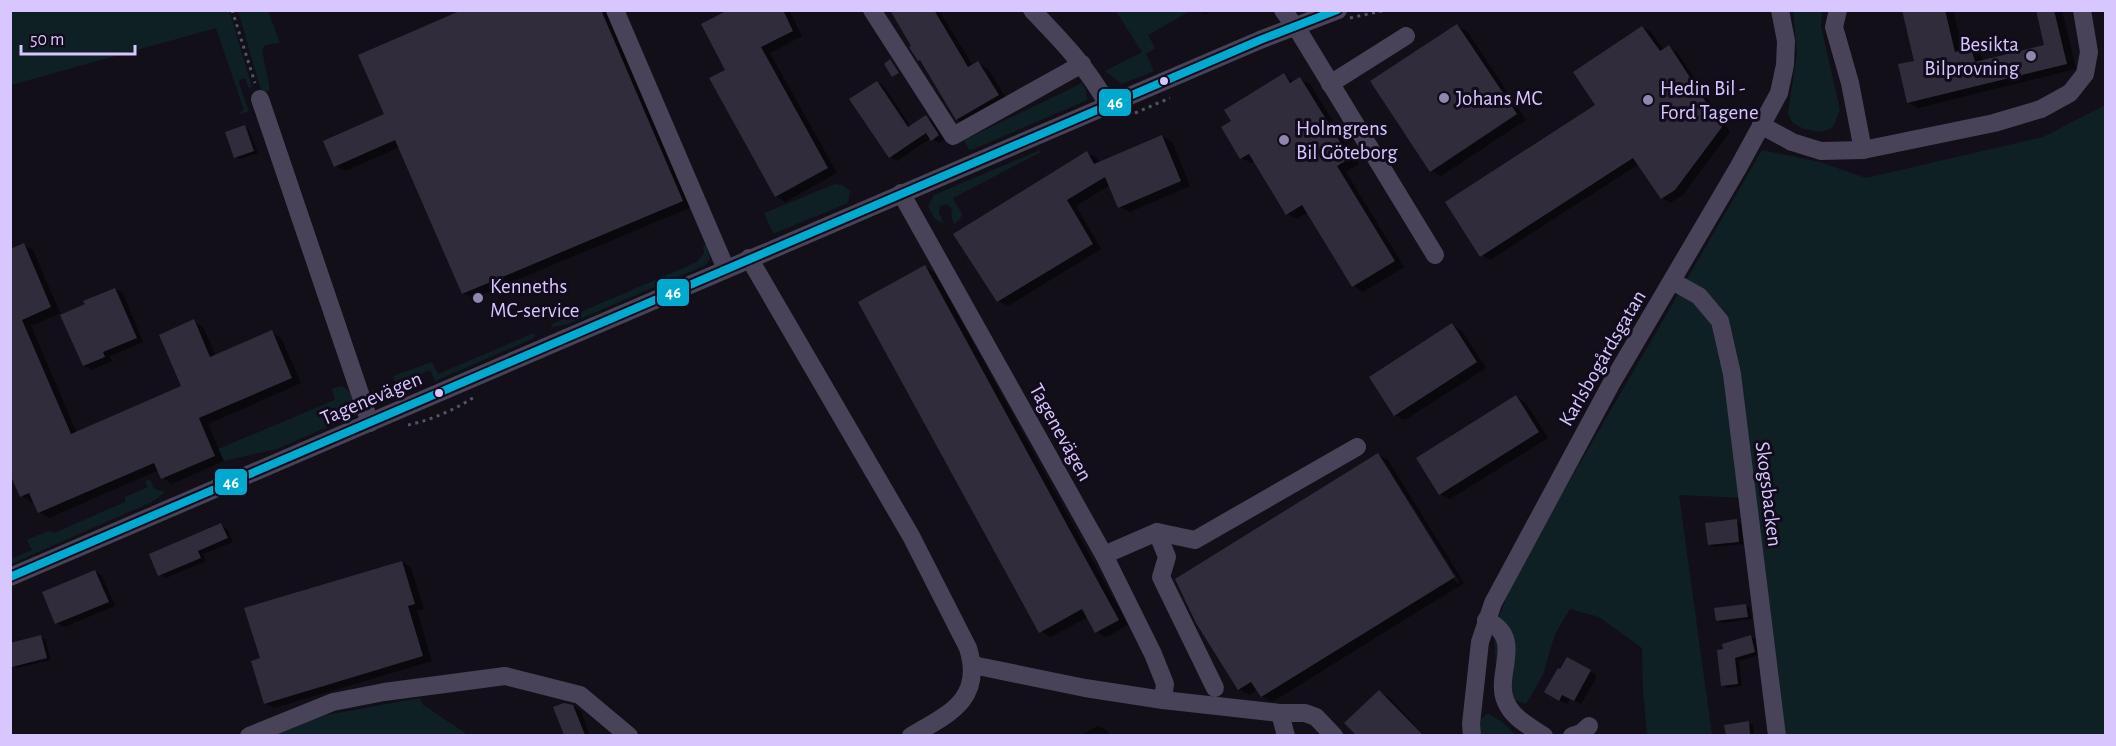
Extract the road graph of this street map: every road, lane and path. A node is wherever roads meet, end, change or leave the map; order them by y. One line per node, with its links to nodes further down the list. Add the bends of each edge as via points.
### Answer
1 (232, 10): 14 (path)
2 (615, 10): 21 (street)
3 (872, 10): 12 (street, via 953,136)
4 (1032, 10): 12 (street)
5 (1283, 10): 10 (street)
6 (1338, 10): 10 (street, Tagenevägen)
7 (1780, 10): 16 (street, Karlsbogårdsgatan, via 1786,41 1785,65 1779,93)
8 (1838, 10): 17 (street, via 1834,27)
9 (2082, 10): 17 (street, via 2090,52 2085,74 2070,93 2041,109 1994,123)
10 (1294, 27): 13 (street); 15 (street, Tagenevägen)
11 (1406, 36): 13 (street)
12 (1082, 63): 15 (street)
13 (1330, 84): 19 (street)
14 (260, 99): 23 (street)
15 (1108, 105): 18 (street, Tagenevägen)
16 (1761, 125): 17 (street, via 1792,142 1821,151); 22 (street, Karlsbogårdsgatan)
17 (1863, 150)
18 (901, 193): 20 (street, Tagenevägen); 26 (street, Tagenevägen)
19 (1435, 255)
20 (749, 258): 21 (street, Tagenevägen); 29 (street, via 911,536)
21 (726, 269): 23 (street, Tagenevägen)
22 (1672, 280): 28 (street, Karlsbogårdsgatan, via 1606,394); 42 (street, Skogsbacken, via 1699,296 1720,321 1730,363)
23 (370, 423): 27 (street, Tagenevägen)
24 (1357, 447): 25 (street, via 1195,540)
25 (1157, 532): 26 (street); 30 (street, via 1167,557 1161,577)
26 (1104, 555): 31 (street, Tagenevägen, via 1153,654 1165,684)
27 (10, 577)
28 (1486, 620): 39 (street, Karlsbogårdsgatan, via 1479,642); 40 (street, via 1501,629 1507,643 1502,694 1508,708)
29 (973, 665): 31 (street); 36 (street, via 972,685 962,701 942,718)
30 (1215, 688)
31 (1163, 700): 32 (street)
32 (1280, 713): 37 (street); 38 (street, via 1316,717)
33 (1589, 726): 41 (street)
34 (249, 735): 35 (street, via 333,702 505,676 580,695)
35 (629, 735)
36 (911, 735)
37 (1286, 735)
38 (1334, 735)
39 (1472, 735)
40 (1544, 735)
41 (1572, 735)
42 (1777, 735)

